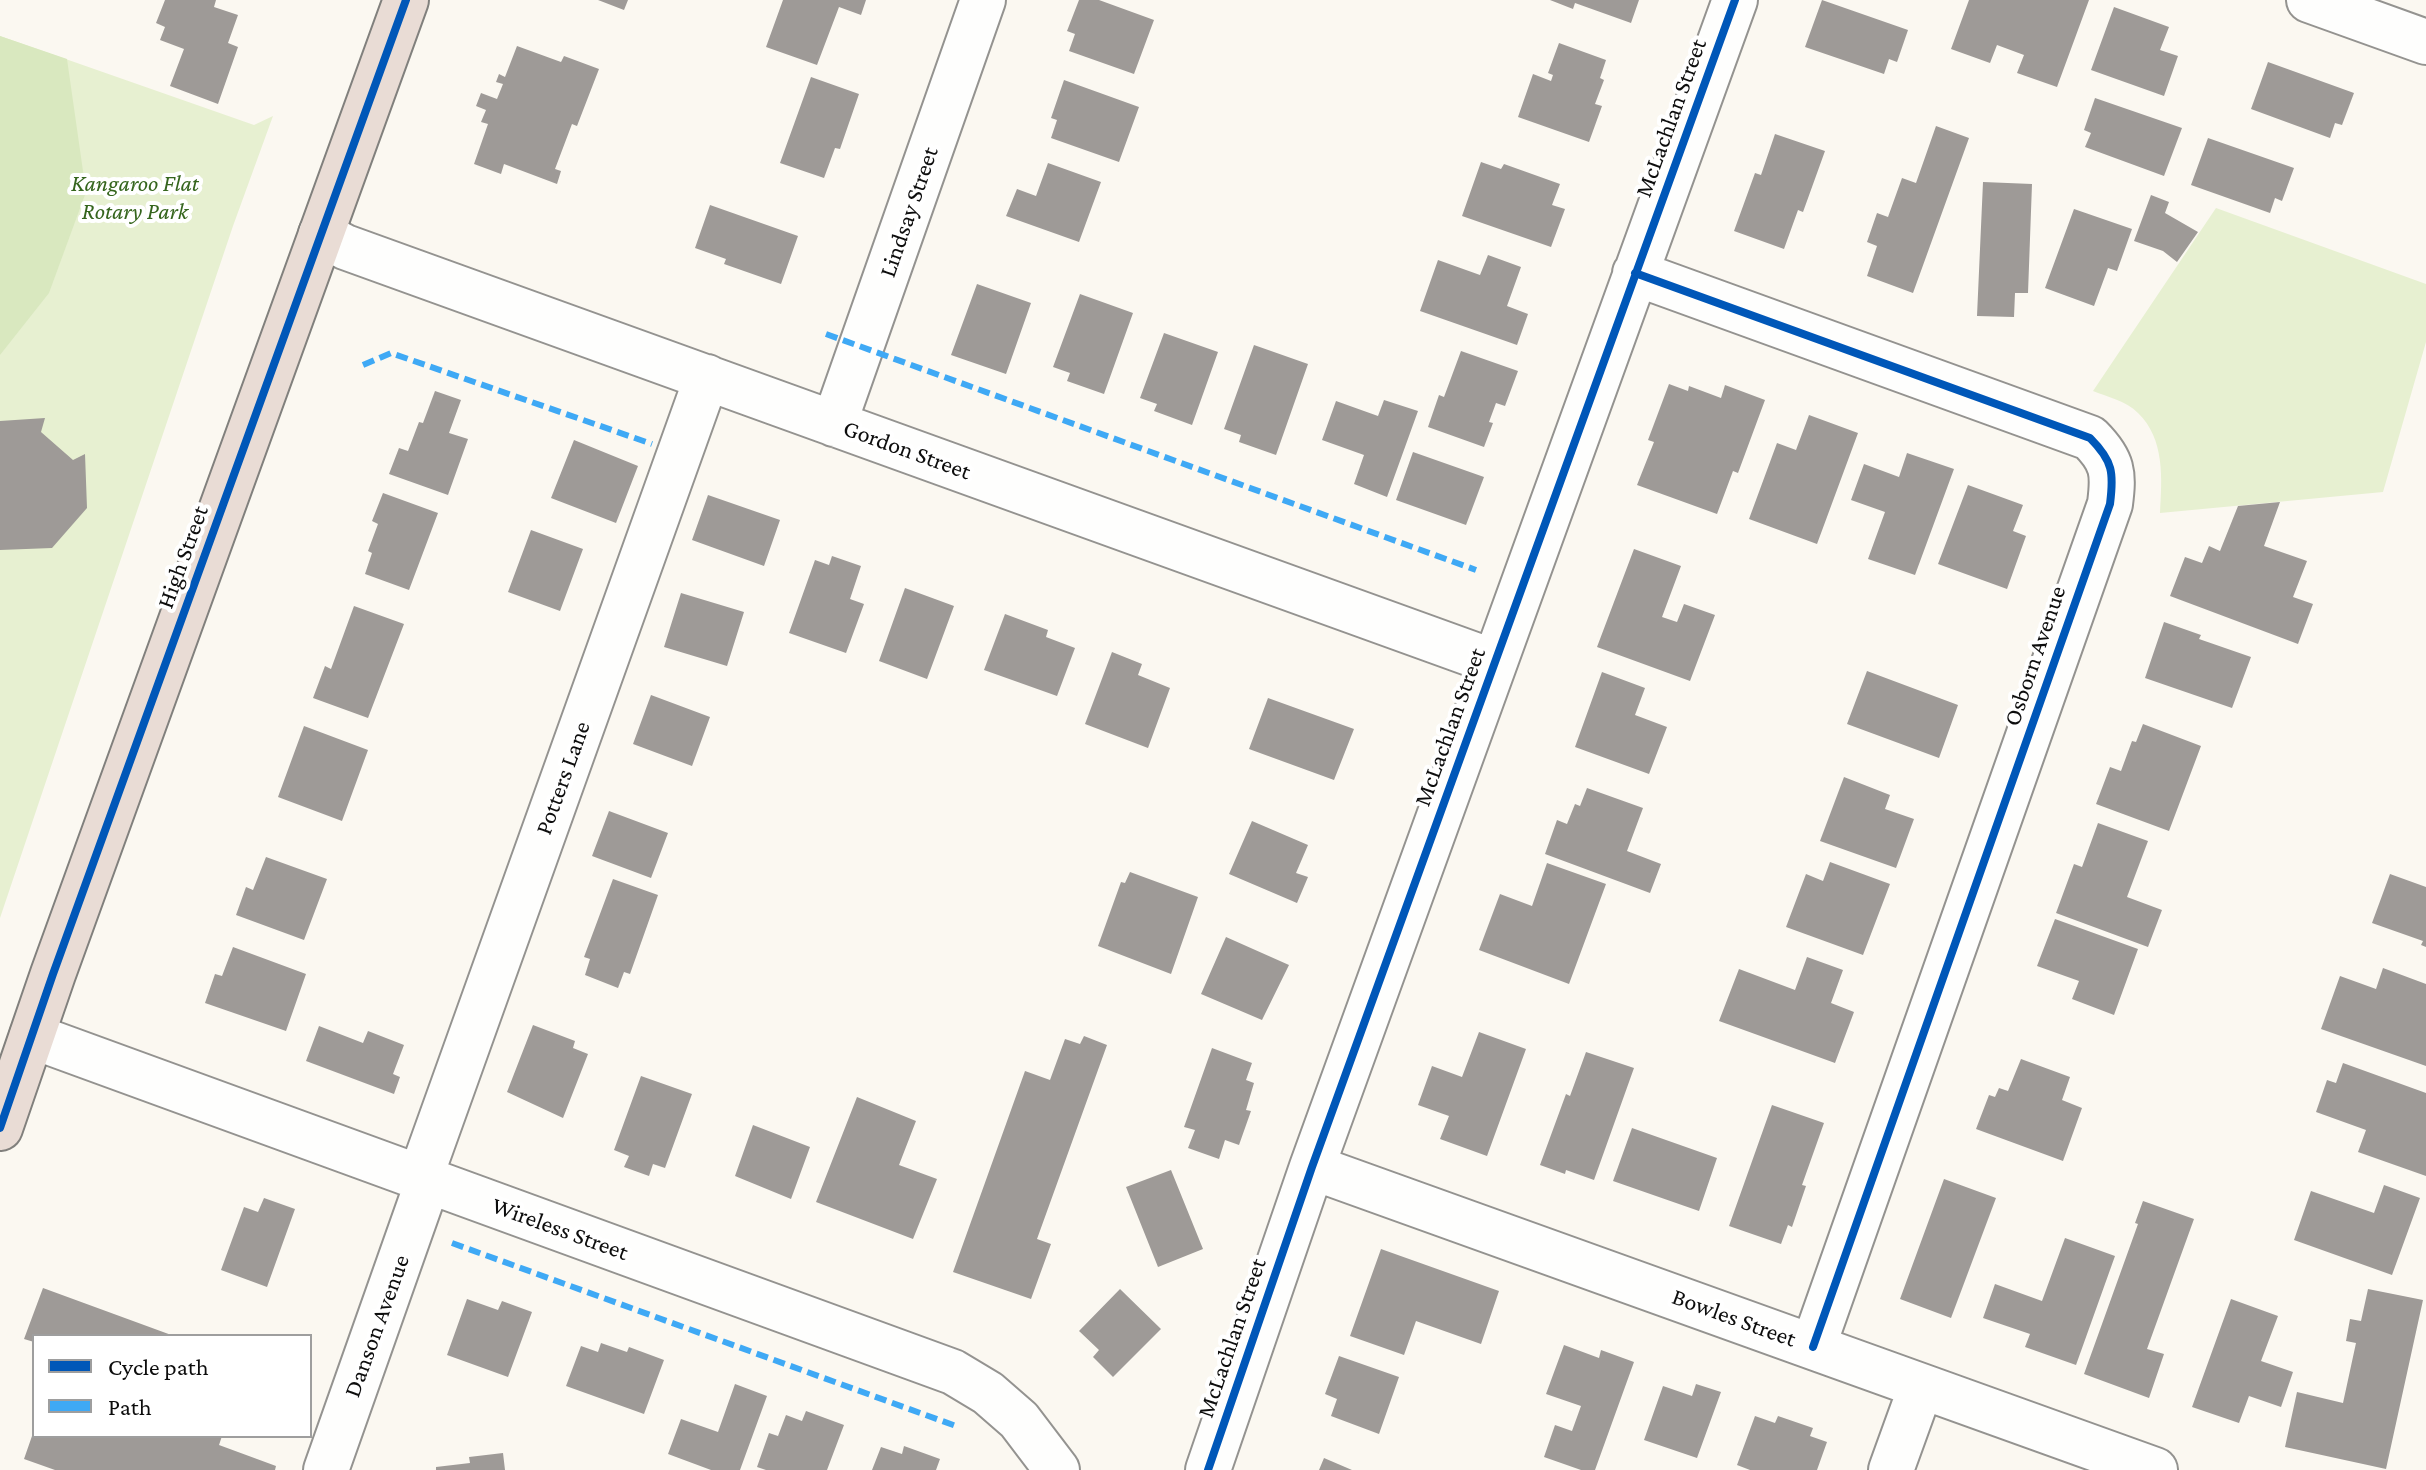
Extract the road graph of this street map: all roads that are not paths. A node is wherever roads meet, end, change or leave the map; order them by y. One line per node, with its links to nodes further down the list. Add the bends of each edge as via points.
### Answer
1 (406, 0): 6 (highway, High Street)
2 (983, 0): 9 (street, Lindsay Street)
3 (1735, 0): 7 (street, McLachlan Street)
4 (2309, 0): 5 (street)
5 (2426, 42)
6 (321, 234): 8 (street, Gordon Street); 11 (highway, High Street)
7 (1635, 273): 10 (street, McLachlan Street); 15 (street, Osborn Avenue, via 2090,438 2111,468 2110,504)
8 (707, 377): 9 (street, Gordon Street); 14 (street, Potters Lane)
9 (834, 424): 10 (street, Gordon Street)
10 (1494, 662): 13 (street, McLachlan Street)
11 (32, 1036): 12 (highway, High Street); 14 (street, Wireless Street)
12 (0, 1128)
13 (1312, 1167): 15 (street, Bowles Street); 19 (street, McLachlan Street)
14 (424, 1180): 17 (street, Danson Avenue); 18 (street, Wireless Street, via 953,1372 1019,1420)
15 (1813, 1347): 16 (street, Bowles Street)
16 (1921, 1387): 20 (street); 21 (street, Bowles Street)
17 (326, 1470)
18 (1057, 1470)
19 (1208, 1470)
20 (1891, 1470)
21 (2155, 1470)

